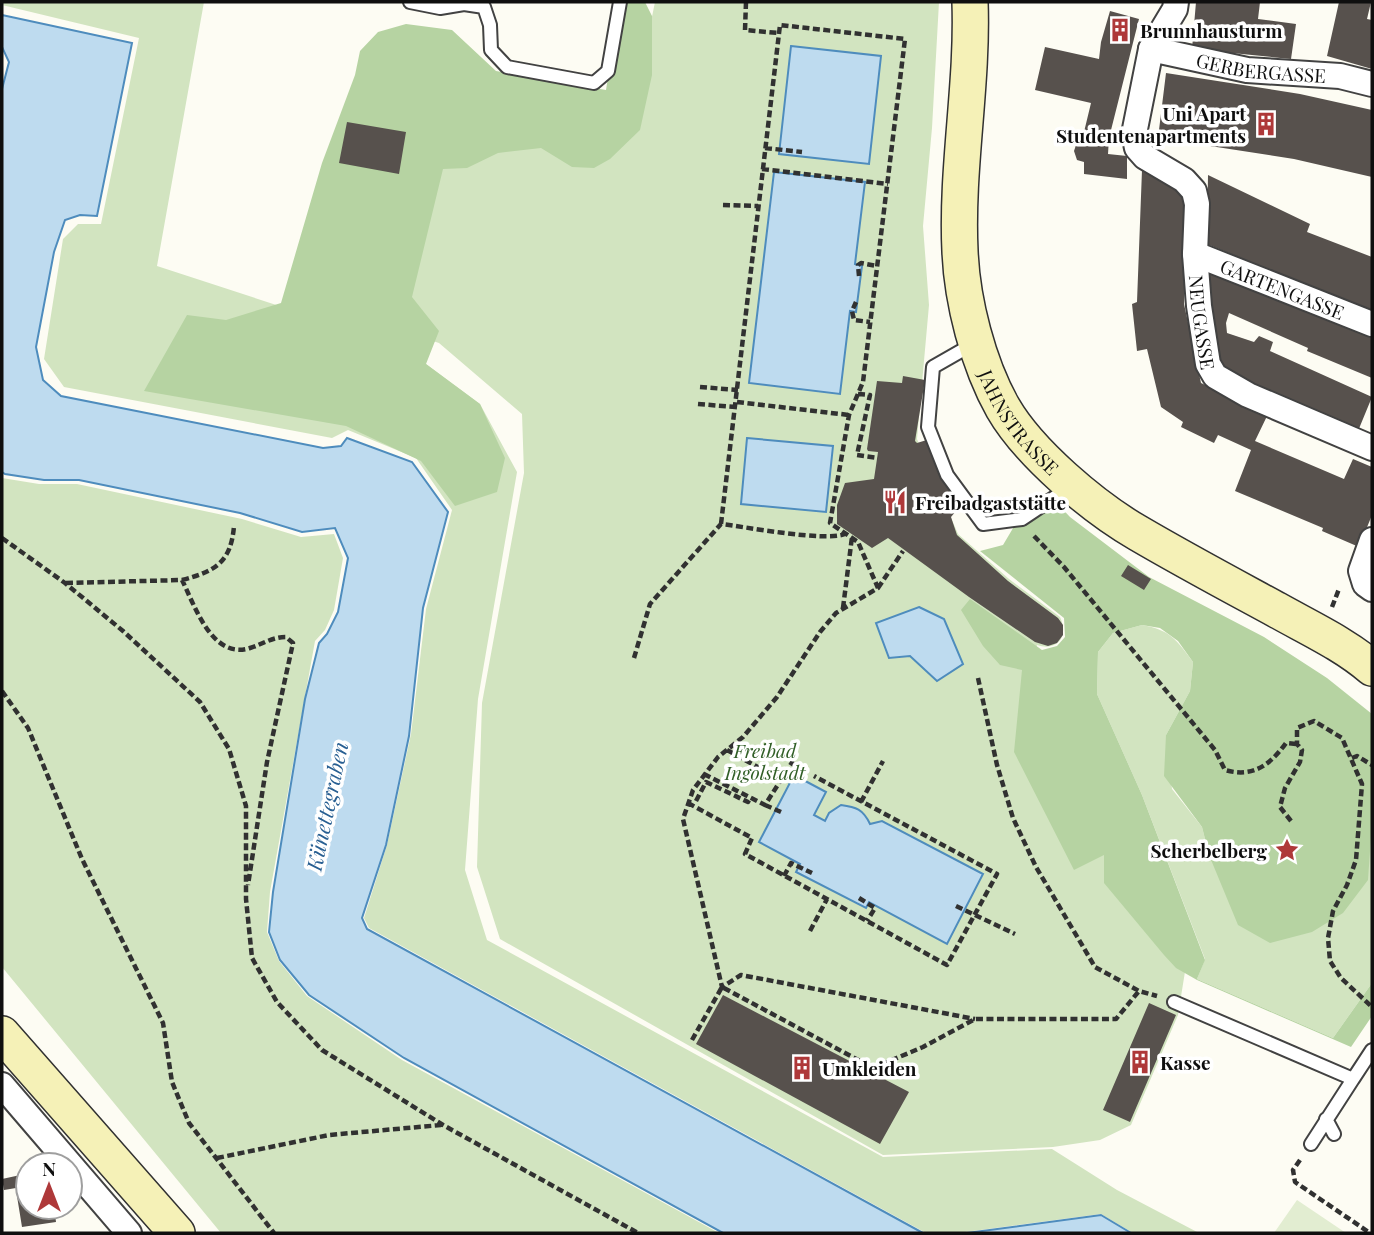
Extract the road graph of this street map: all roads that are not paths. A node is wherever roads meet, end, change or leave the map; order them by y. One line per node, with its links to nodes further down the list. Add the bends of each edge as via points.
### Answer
1 (410, 2): 2 (lane, via 440,8 484,7 491,50 507,67 594,83 608,71)
2 (620, 2)
3 (970, 2): 9 (street, JAHNSTRASSE, via 960,251)
4 (1176, 2): 5 (street)
5 (1151, 49): 6 (street, GERBERGASSE, via 1247,70 1340,76); 7 (street, NEUGASSE, via 1134,134 1137,148 1194,191)
6 (1372, 84)
7 (1195, 254): 8 (street, GARTENGASSE); 10 (street, NEUGASSE, via 1208,364 1215,376 1248,395)
8 (1372, 324)
9 (975, 342): 11 (street, JAHNSTRASSE, via 1003,408 1031,446); 11 (lane, via 933,367 928,427 947,475 983,524 1022,519)
10 (1372, 448)
11 (1073, 485): 14 (street, JAHNSTRASSE, via 1124,525 1321,634)
12 (1372, 540): 13 (street)
13 (1366, 580)
14 (1372, 668)
15 (1174, 1002): 18 (lane)
16 (2, 1034): 24 (street)
17 (1372, 1050): 18 (lane)
18 (1353, 1079): 20 (lane)
19 (2, 1085): 23 (street)
20 (1326, 1119): 21 (lane); 22 (lane)
21 (1334, 1134)
22 (1311, 1144)
23 (129, 1233)
24 (177, 1233)

